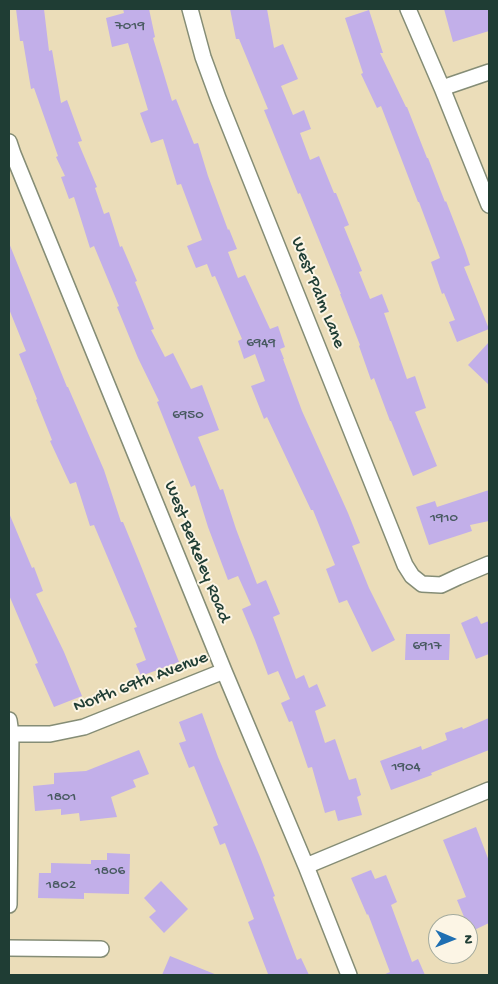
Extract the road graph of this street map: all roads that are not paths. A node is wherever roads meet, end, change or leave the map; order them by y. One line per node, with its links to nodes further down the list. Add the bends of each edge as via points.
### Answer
1 (190, 9): 7 (street, West Palm Lane, via 218,98 412,576 422,584 441,585)
2 (408, 9): 4 (street)
3 (489, 72): 4 (street)
4 (442, 88): 6 (street)
5 (9, 142): 8 (street, West Berkeley Road)
6 (489, 206)
7 (489, 564)
8 (224, 670): 9 (street, North 69th Avenue, via 84,727 50,734); 11 (street, West Berkeley Road)
9 (10, 727): 12 (street)
10 (489, 790): 11 (street)
11 (306, 866): 15 (street, West Berkeley Road)
12 (9, 905)
13 (9, 948): 14 (street)
14 (101, 949)
15 (349, 975)

